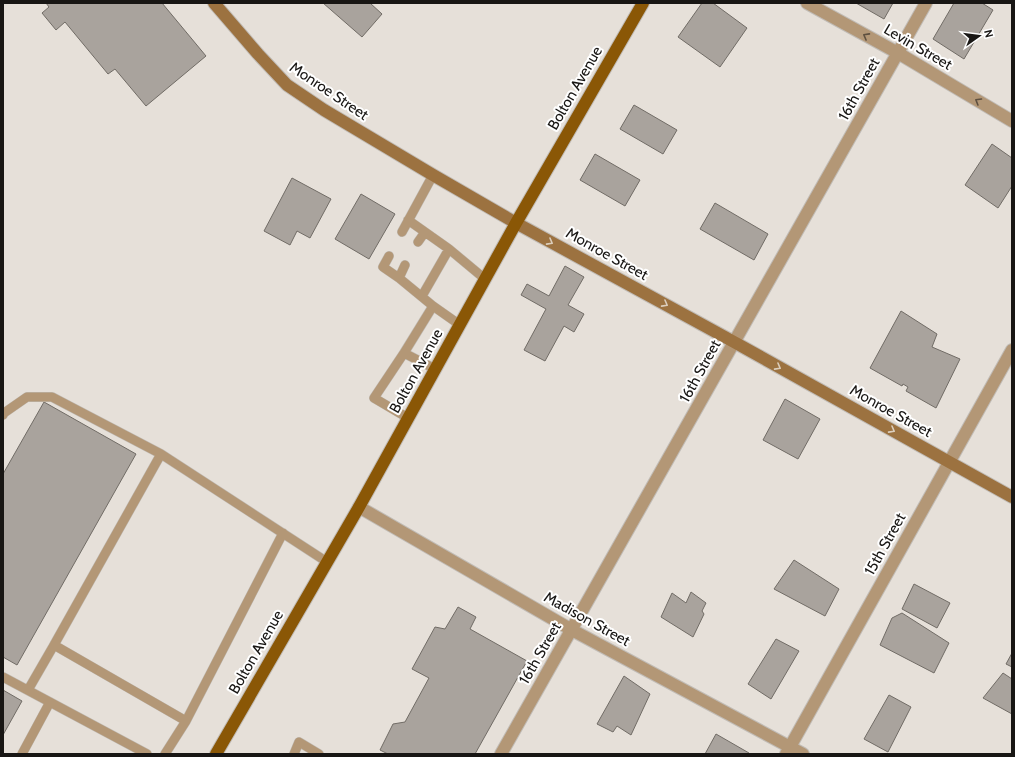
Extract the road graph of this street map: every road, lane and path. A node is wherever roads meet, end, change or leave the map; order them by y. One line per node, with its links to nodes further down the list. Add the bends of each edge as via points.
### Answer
1 (214, 3): 7 (main road, Monroe Street, via 288,86)
2 (643, 3): 9 (main road, Bolton Avenue)
3 (807, 3): 5 (street, Levin Street, one-way to 3)
4 (926, 3): 5 (street, 16th Street)
5 (898, 53): 6 (street, Levin Street, one-way to 5); 21 (street, 16th Street)
6 (1012, 121)
7 (433, 175): 8 (lane); 9 (main road, Monroe Street)
8 (408, 220): 10 (lane); 11 (lane)
9 (516, 223): 17 (main road, Bolton Avenue); 21 (main road, Monroe Street, one-way to 21)
10 (402, 232)
11 (425, 232): 12 (lane); 13 (lane)
12 (418, 242)
13 (449, 249): 17 (lane); 18 (lane)
14 (389, 256): 16 (lane, via 383,267)
15 (405, 265): 16 (lane)
16 (399, 278): 18 (lane)
17 (485, 279): 20 (main road, Bolton Avenue)
18 (422, 296): 19 (lane)
19 (433, 306): 20 (lane); 23 (lane)
20 (460, 325): 24 (main road, Bolton Avenue)
21 (734, 342): 28 (main road, Monroe Street, one-way to 28); 33 (street, 16th Street)
22 (1012, 350): 28 (street, 15th Street)
23 (404, 354): 24 (lane); 26 (lane, via 374,398)
24 (435, 369): 26 (main road, Bolton Avenue)
25 (3, 415): 27 (lane, via 27,397 52,397)
26 (408, 418): 30 (main road, Bolton Avenue)
27 (161, 454): 31 (lane); 34 (lane)
28 (949, 462): 29 (main road, Monroe Street); 39 (street, 15th Street)
29 (1012, 497)
30 (358, 507): 32 (main road, Bolton Avenue); 33 (street, Madison Street)
31 (282, 533): 32 (lane); 38 (lane)
32 (327, 562): 43 (main road, Bolton Avenue)
33 (572, 630): 39 (street, Madison Street); 46 (street, 16th Street)
34 (54, 646): 36 (lane); 38 (lane)
35 (3, 677): 36 (lane)
36 (28, 690): 37 (lane)
37 (50, 702): 40 (lane); 41 (lane)
38 (186, 721): 42 (lane)
39 (788, 750): 47 (street, Madison Street)
40 (22, 754)
41 (147, 754)
42 (165, 754)
43 (216, 754)
44 (294, 754): 45 (lane, via 299,742)
45 (319, 754)
46 (501, 754)
47 (803, 754)

